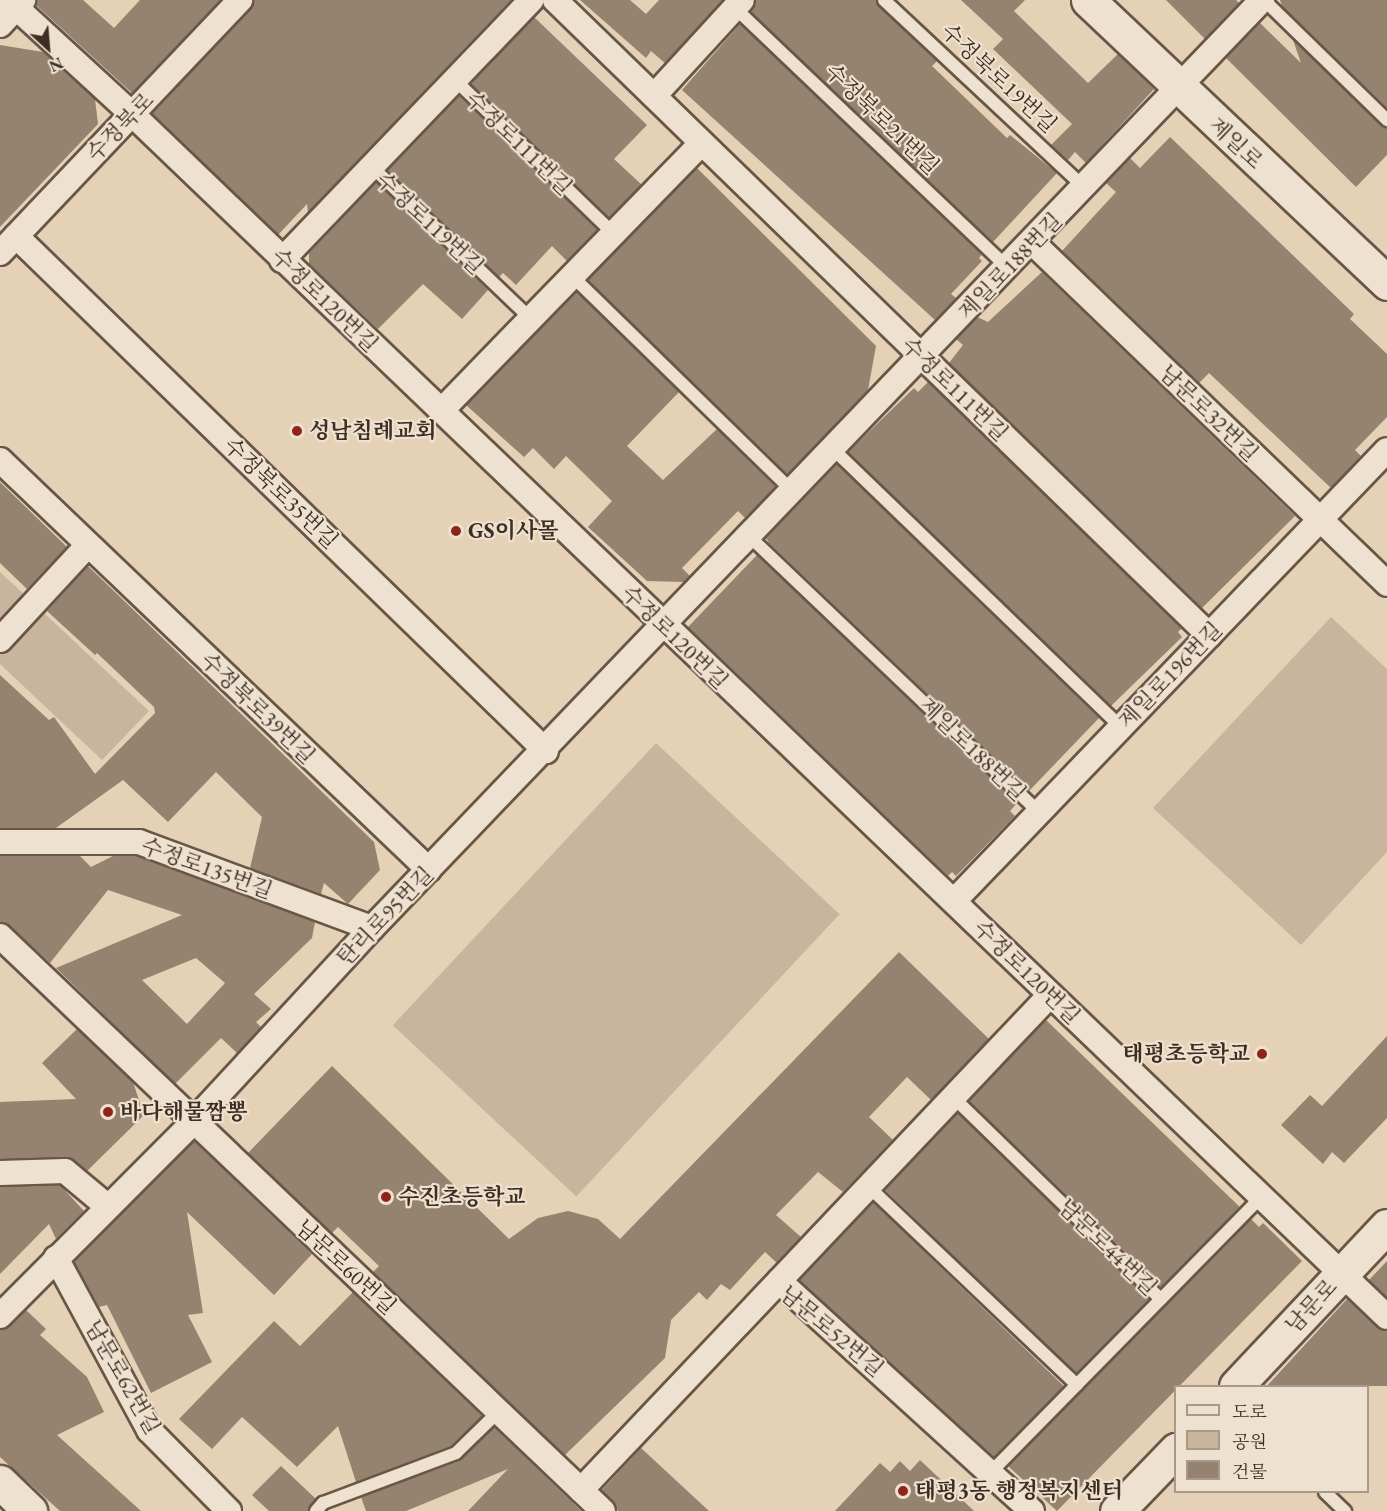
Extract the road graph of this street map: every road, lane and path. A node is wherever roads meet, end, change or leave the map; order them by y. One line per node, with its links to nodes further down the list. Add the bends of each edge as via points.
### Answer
1 (240, 0): 13 (street, 수정북로)
2 (531, 0): 10 (street, 수정로111번길)
3 (555, 0): 12 (street, 수정로111번길)
4 (884, 0): 17 (lane, 수정북로19번길)
5 (1088, 0): 11 (main road, 제일로)
6 (1111, 0): 11 (main road, 제일로)
7 (1263, 0): 11 (street, 제일로188번길); 14 (lane)
8 (734, 3): 12 (street); 23 (lane, 수정북로21번길)
9 (12, 8): 13 (street, 수정로120번길)
10 (453, 78): 16 (street); 18 (lane, 수정로111번길)
11 (1185, 82): 17 (street, 제일로188번길); 22 (main road, 제일로); 25 (main road, 제일로)
12 (654, 96): 15 (street, 수정로111번길)
13 (132, 114): 20 (street, 수정북로); 21 (street, 수정로120번길)
14 (1387, 120)
15 (702, 143): 18 (street); 27 (street, 수정로111번길)
16 (370, 165): 21 (street, 수정로119번길); 26 (lane, 수정로119번길)
17 (1084, 187): 19 (street, 제일로188번길)
18 (614, 234): 24 (street)
19 (1032, 242): 23 (street, 제일로188번길); 33 (street, 남문로32번길)
20 (8, 244): 41 (street, 수정북로35번길)
21 (282, 260): 28 (street, 수정로120번길)
22 (1387, 261)
23 (1008, 268): 27 (street, 제일로188번길)
24 (572, 276): 26 (street); 32 (lane)
25 (1387, 283)
26 (531, 319): 28 (street)
27 (922, 357): 29 (street, 제일로188번길); 38 (street, 수정로111번길)
28 (441, 411): 37 (street, 수정로120번길)
29 (834, 450): 32 (street, 제일로188번길); 40 (lane)
30 (1387, 450): 33 (street, 제일로196번길)
31 (0, 460): 35 (street, 수정북로39번길)
32 (793, 492): 34 (street, 제일로188번길)
33 (1320, 520): 36 (street, 남문로32번길); 38 (street, 제일로196번길)
34 (750, 537): 37 (street, 제일로188번길); 42 (lane, 제일로188번길)
35 (88, 545): 39 (street); 44 (street, 수정북로39번길)
36 (1387, 584)
37 (664, 627): 41 (street, 탄리로95번길); 45 (street, 수정로120번길)
38 (1209, 635): 40 (street, 제일로196번길)
39 (0, 640)
40 (1121, 727): 42 (street, 제일로196번길)
41 (546, 751): 44 (street, 탄리로95번길)
42 (1039, 812): 45 (street, 제일로196번길)
43 (0, 842): 46 (street, 수정로135번길, via 139,842)
44 (429, 870): 46 (street, 탄리로95번길)
45 (954, 901): 48 (street, 수정로120번길)
46 (372, 928): 50 (street, 탄리로95번길)
47 (0, 936): 50 (street)
48 (1050, 995): 49 (street); 53 (street, 수정로120번길)
49 (952, 1096): 52 (street); 59 (lane, 남문로44번길)
50 (192, 1122): 54 (street, 탄리로95번길); 64 (street, 남문로60번길)
51 (0, 1173): 54 (street, via 66,1171)
52 (869, 1187): 58 (street); 62 (lane)
53 (1261, 1197): 57 (street, 수정로120번길); 59 (lane, 남문로44번길)
54 (107, 1206): 56 (street, 탄리로95번길)
55 (1387, 1226): 57 (main road, 남문로)
56 (56, 1258): 60 (street, 탄리로95번길); 71 (street, 남문로62번길, via 149,1430)
57 (1342, 1274): 61 (street, 수정로120번길); 63 (main road, 남문로)
58 (779, 1281): 66 (street, 남문로52번길); 68 (street, 남문로52번길)
59 (1161, 1299): 62 (lane)
60 (0, 1316)
61 (1387, 1317)
62 (1077, 1385): 66 (lane)
63 (1237, 1385)
64 (499, 1411): 68 (street, 남문로60번길); 72 (lane, via 456,1453 323,1503)
65 (1174, 1452): 75 (main road)
66 (991, 1472): 74 (street, 남문로52번길)
67 (0, 1482): 70 (main road)
68 (581, 1490): 73 (street, 남문로60번길)
69 (1327, 1493): 76 (lane)
70 (30, 1511)
71 (229, 1511)
72 (316, 1511)
73 (603, 1511)
74 (1032, 1511)
75 (1117, 1511)
76 (1346, 1511)

